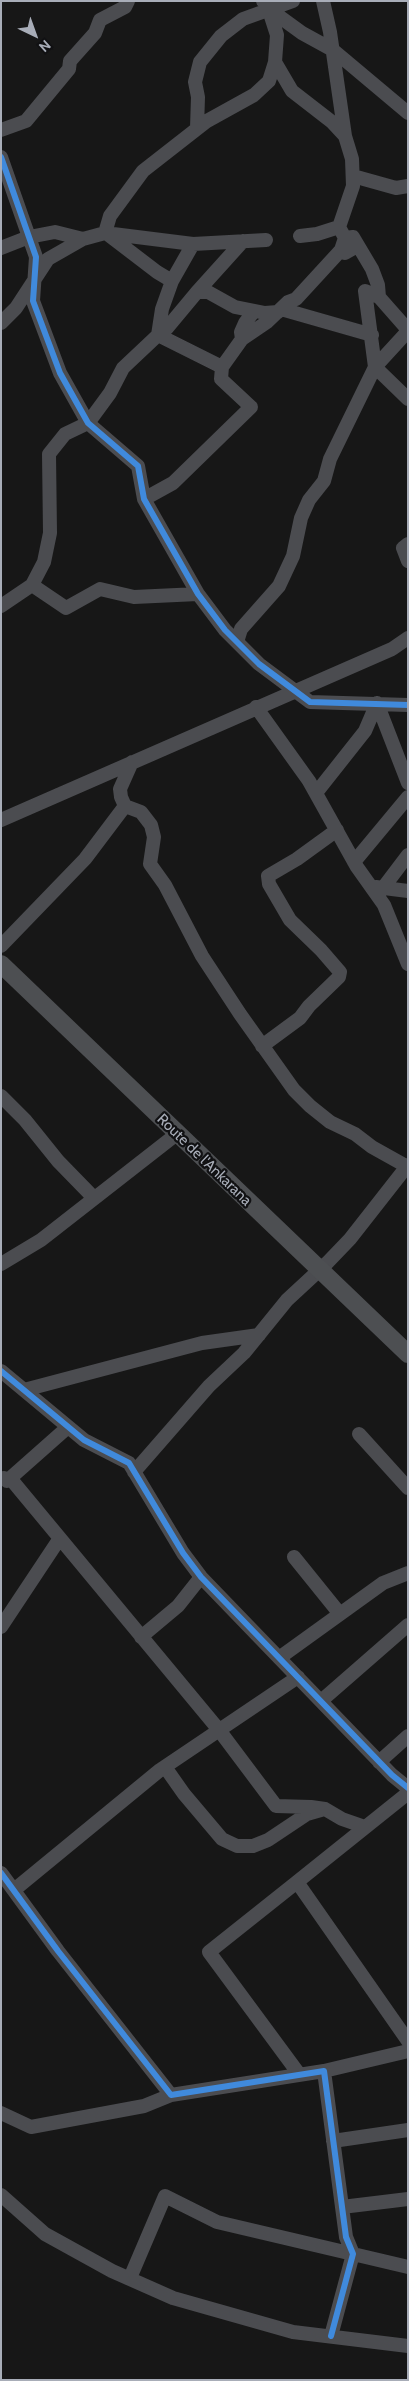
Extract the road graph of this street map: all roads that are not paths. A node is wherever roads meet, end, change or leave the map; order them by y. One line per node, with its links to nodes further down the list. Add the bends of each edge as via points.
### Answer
1 (128, 1): 9 (street, via 125,7 100,20 94,33 70,61 69,70 26,122)
2 (293, 1): 4 (street)
3 (323, 1): 5 (street)
4 (266, 5): 5 (street, via 302,34); 6 (street, via 277,35); 8 (street, via 221,36 200,62 195,82)
5 (333, 50): 7 (street); 10 (street)
6 (275, 62): 8 (street, via 269,80 254,95); 10 (street, via 292,92)
7 (408, 113)
8 (197, 128): 14 (street, via 143,171 114,210)
9 (1, 130)
10 (345, 136): 12 (street)
11 (1, 157): 16 (street)
12 (353, 176): 13 (street, via 396,188); 17 (street)
13 (408, 186)
14 (105, 233): 18 (street); 21 (street); 23 (street)
15 (300, 236): 17 (street, via 318,234)
16 (29, 237): 18 (street, via 55,232); 22 (street); 24 (street, via 36,257)
17 (344, 238): 26 (street, via 372,269); 28 (street, via 305,290)
18 (83, 239): 24 (street, via 48,260)
19 (266, 240): 20 (street)
20 (243, 241): 21 (street); 25 (street)
21 (193, 244): 23 (street)
22 (1, 248)
23 (172, 281): 33 (street, via 162,309)
24 (34, 282): 31 (street); 39 (street, via 33,301 60,373)
25 (197, 292): 27 (street, via 208,292); 33 (street)
26 (379, 297): 32 (street); 34 (street, via 365,291)
27 (238, 307): 29 (street); 30 (street)
28 (280, 310): 29 (street); 34 (street); 35 (street)
29 (254, 311): 30 (street)
30 (245, 323): 35 (street)
31 (1, 324)
32 (408, 330): 37 (street)
33 (158, 335): 36 (street); 39 (street, via 123,368)
34 (372, 335): 37 (street)
35 (242, 339): 36 (street)
36 (222, 367): 40 (street, via 221,379 251,407 173,484)
37 (375, 367): 38 (street); 47 (street, via 330,459 324,481 309,500 301,518 293,556 279,586 241,629)
38 (408, 399)
39 (88, 423): 40 (street, via 138,466); 43 (street, via 65,434 48,454 50,533 44,562)
40 (144, 499): 44 (street)
41 (408, 544): 42 (street, via 403,548)
42 (408, 561)
43 (32, 585): 44 (street, via 66,608 100,589 134,596); 45 (street)
44 (198, 594): 47 (street)
45 (1, 606)
46 (408, 638): 48 (street, via 392,649)
47 (237, 642): 48 (street)
48 (294, 692): 49 (street, via 310,702); 51 (street)
49 (377, 703): 50 (street); 53 (street); 54 (street, via 365,731)
50 (408, 705)
51 (256, 707): 52 (street); 54 (street)
52 (132, 762): 56 (street, via 120,789); 57 (street)
53 (408, 784)
54 (316, 793): 58 (street)
55 (408, 797): 60 (street)
56 (125, 806): 63 (street, via 86,859); 66 (street, via 141,812 151,825 154,837 150,864 176,903 202,956)
57 (1, 820)
58 (337, 830): 60 (street); 66 (street, via 268,876 269,884 290,920 340,972 339,977 300,1018)
59 (408, 855): 61 (street)
60 (354, 862): 61 (street)
61 (376, 887): 62 (street); 65 (street)
62 (408, 891)
63 (1, 946)
64 (1, 964): 68 (main road, Route de l'Ankarana)
65 (408, 964)
66 (262, 1046): 69 (street, via 310,1106 330,1122)
67 (1, 1096): 70 (street)
68 (178, 1133): 70 (street); 72 (main road, Route de l'Ankarana)
69 (407, 1166): 72 (street, via 350,1239)
70 (94, 1198): 71 (street, via 41,1240)
71 (1, 1264)
72 (319, 1271): 73 (street, via 287,1300); 74 (main road, Route de l'Ankarana)
73 (259, 1334): 76 (street, via 202,1343); 79 (street)
74 (408, 1354)
75 (1, 1371): 76 (street)
76 (24, 1390): 77 (street)
77 (68, 1427): 79 (street, via 84,1440 129,1463); 80 (street)
78 (359, 1434): 81 (street)
79 (134, 1472): 85 (street, via 183,1553)
80 (6, 1477): 82 (street)
81 (408, 1488)
82 (60, 1538): 88 (street); 89 (street)
83 (294, 1557): 86 (street)
84 (408, 1573): 86 (street, via 383,1583)
85 (202, 1577): 89 (street, via 178,1606); 90 (street)
86 (340, 1614): 90 (street)
87 (408, 1625): 92 (street)
88 (1, 1627)
89 (141, 1637): 93 (street)
90 (280, 1658): 91 (street)
91 (298, 1677): 92 (street); 93 (street)
92 (321, 1701): 95 (street)
93 (219, 1730): 96 (street); 99 (street, via 276,1806)
94 (408, 1736): 95 (street)
95 (379, 1762): 97 (street)
96 (165, 1767): 99 (street, via 222,1839 237,1846 253,1846 268,1840 307,1814); 103 (street)
97 (408, 1788)
98 (408, 1793): 100 (street)
99 (324, 1809): 100 (street)
100 (365, 1827): 102 (street)
101 (1, 1872): 103 (street)
102 (297, 1882): 104 (street); 107 (street, via 209,1952)
103 (14, 1890): 108 (street)
104 (408, 2041)
105 (408, 2051): 106 (street)
106 (324, 2071): 107 (street); 111 (street)
107 (299, 2074): 108 (street)
108 (170, 2094): 109 (street, via 144,2106 31,2127)
109 (1, 2113)
110 (408, 2130): 111 (street)
111 (333, 2141): 114 (street)
112 (1, 2195): 117 (street, via 45,2234)
113 (408, 2199): 114 (street)
114 (342, 2208): 115 (street, via 346,2237)
115 (353, 2254): 116 (street); 117 (street, via 217,2222 165,2196); 118 (street)
116 (408, 2267)
117 (130, 2278): 118 (street, via 173,2298 208,2309 293,2332)
118 (331, 2336): 119 (street)
119 (408, 2346)

